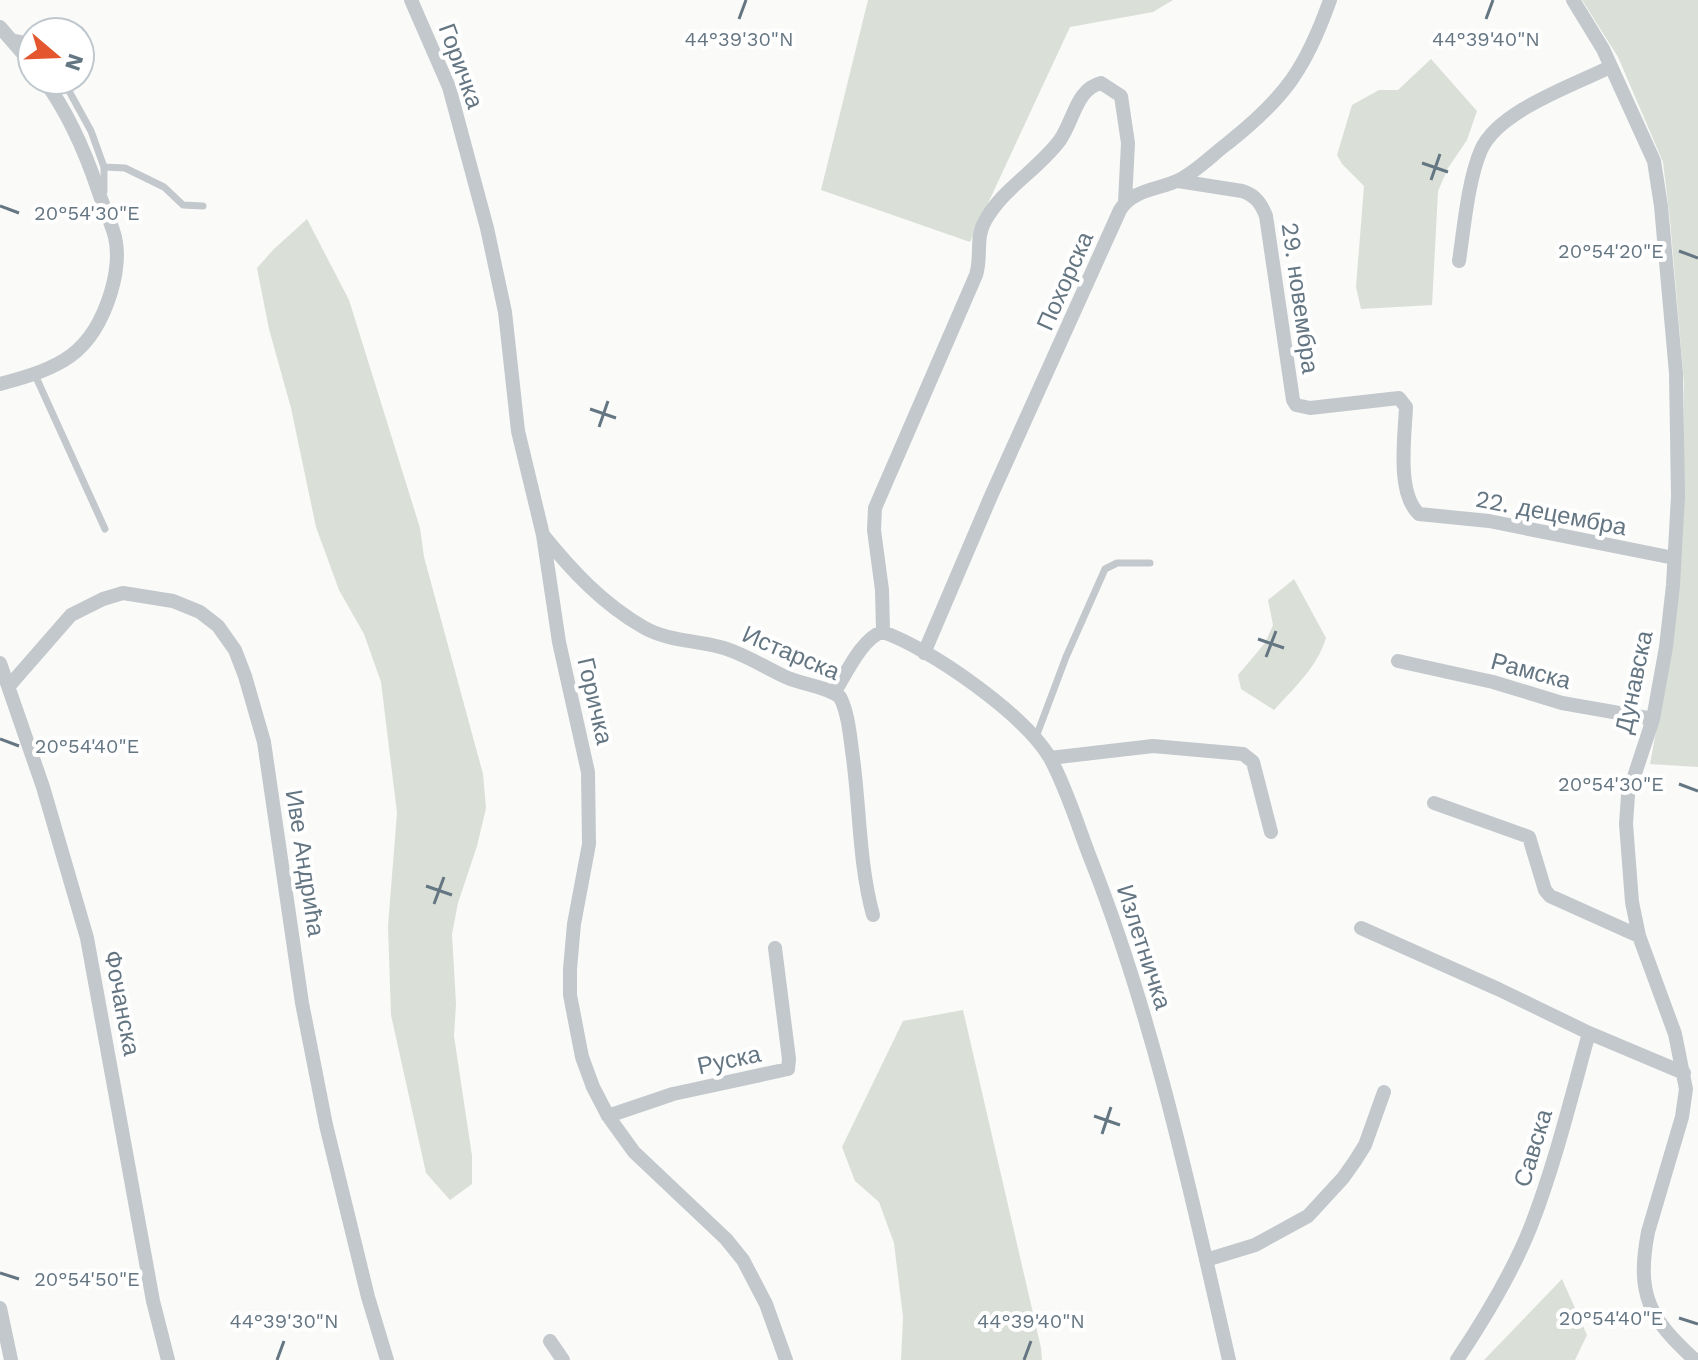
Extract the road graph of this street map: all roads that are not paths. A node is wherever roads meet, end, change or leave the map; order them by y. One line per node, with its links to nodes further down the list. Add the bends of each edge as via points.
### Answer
1 (411, 0): 17 (street, Горичка, via 449,87 487,228 505,312 518,431)
2 (1330, 0): 8 (street, via 1309,53 1286,91 1248,128)
3 (1573, 0): 4 (street, Дунавска)
4 (1610, 67): 12 (street, via 1508,118 1488,137 1475,167); 18 (street, Дунавска, via 1654,161 1661,206 1676,373)
5 (54, 96): 9 (street, via 74,130)
6 (72, 96): 7 (lane)
7 (104, 167): 9 (lane); 11 (lane, via 125,168 164,187 183,205)
8 (1178, 181): 10 (street); 15 (street, 29. новембра, via 1242,191 1262,206 1296,405 1403,400 1403,466 1410,500)
9 (102, 201): 13 (street, via 116,257 105,309 98,327 73,354)
10 (1125, 202): 20 (street, via 1125,110 1121,96 1101,83 1081,96 1060,139 1009,190 982,228 976,275 875,508); 21 (street, Похорска)
11 (203, 206)
12 (1459, 261)
13 (35, 375): 14 (street); 16 (lane)
14 (0, 384)
15 (1419, 514): 18 (street, 22. децембра, via 1489,521)
16 (105, 529)
17 (543, 535): 25 (street, Истарска, via 583,582 643,627 669,638 734,651); 38 (street, Горичка, via 559,642 588,772 589,844 574,924 570,995 582,1057)
18 (1674, 558): 26 (street, Дунавска)
19 (1150, 563): 27 (lane, via 1117,563 1105,569)
20 (883, 632): 21 (street, Излетничка); 25 (street, via 866,643)
21 (924, 653): 27 (street, Излетничка, via 993,700)
22 (1398, 661): 26 (street, Рамска, via 1562,703)
23 (0, 663): 24 (street, Фочанска)
24 (9, 686): 43 (street, Фочанска, via 87,938); 44 (street, Иве Андрића, via 71,615 123,593 173,601 200,612 235,650 264,742 302,1003 326,1125)
25 (834, 693): 31 (street, Истарска, via 849,728 864,877)
26 (1653, 719): 33 (street, Дунавска, via 1628,795 1628,866)
27 (1035, 739): 28 (street, Излетничка)
28 (1050, 758): 30 (street, via 1153,746 1243,754 1253,762); 39 (street, Излетничка, via 1135,984)
29 (1434, 803): 33 (street, via 1529,837 1550,896)
30 (1271, 832)
31 (873, 915)
32 (1361, 928): 35 (street)
33 (1639, 936): 36 (street, Дунавска)
34 (775, 948): 38 (street, Руска, via 788,1069 673,1094)
35 (1589, 1033): 36 (street); 48 (street, Савска, via 1529,1230)
36 (1684, 1073): 49 (street, Дунавска, via 1685,1103 1651,1220 1644,1265 1648,1304 1655,1318)
37 (1384, 1092): 39 (street, via 1360,1153 1308,1216 1255,1245)
38 (608, 1116): 46 (street, Горичка, via 634,1152 743,1260)
39 (1206, 1260): 47 (street, Излетничка)
40 (0, 1308): 42 (street)
41 (550, 1341): 45 (street)
42 (11, 1360)
43 (168, 1360)
44 (387, 1360)
45 (563, 1360)
46 (786, 1360)
47 (1229, 1360)
48 (1457, 1360)
49 (1695, 1360)

